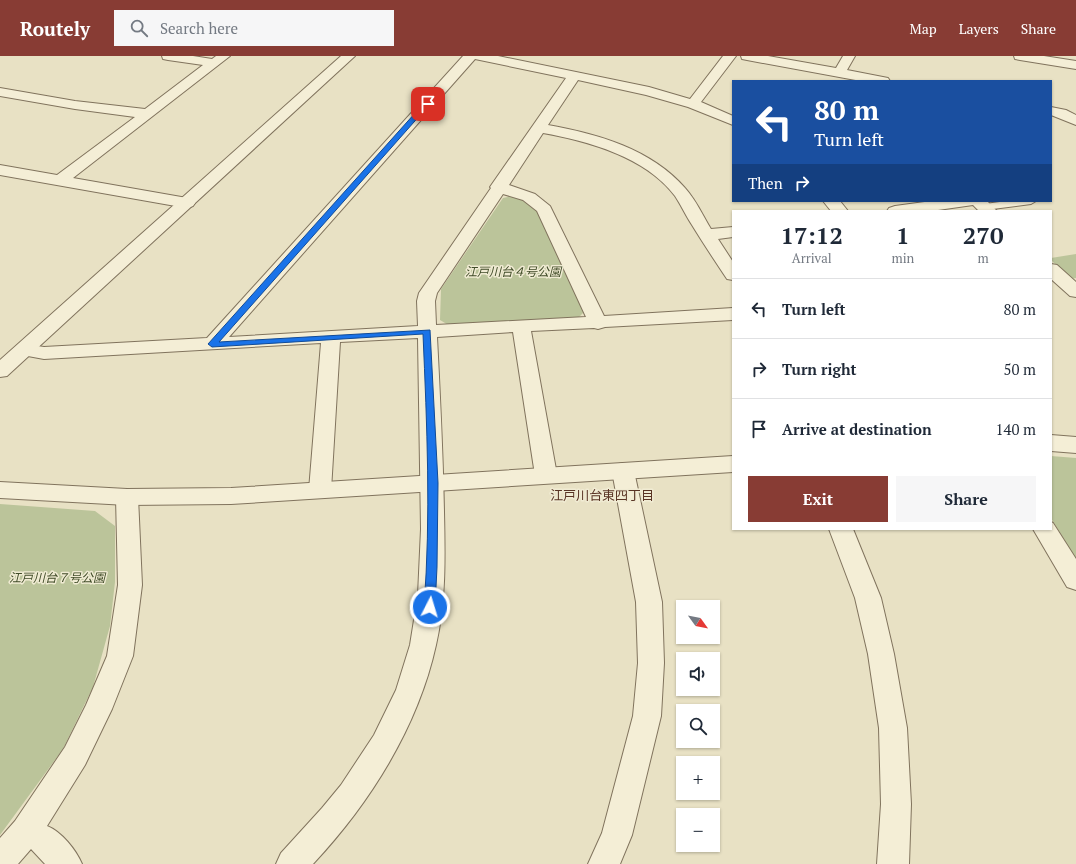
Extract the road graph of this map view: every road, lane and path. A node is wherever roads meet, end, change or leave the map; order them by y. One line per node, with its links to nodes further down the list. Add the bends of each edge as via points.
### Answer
1 (168, 56): 9 (street)
2 (349, 56): 28 (street)
3 (470, 56): 42 (street)
4 (479, 56): 11 (street)
5 (730, 56): 15 (street)
6 (747, 56): 12 (street)
7 (849, 56): 12 (street)
8 (1020, 56): 10 (street)
9 (219, 60): 17 (street)
10 (1076, 65)
11 (575, 75): 15 (street, via 649,90); 21 (street)
12 (845, 77): 13 (street)
13 (874, 80)
14 (0, 92): 17 (street)
15 (693, 104): 19 (street)
16 (1054, 113): 18 (street); 20 (street)
17 (148, 114): 23 (street)
18 (1076, 115)
19 (732, 121)
20 (1076, 121)
21 (538, 128): 24 (street); 33 (street, via 607,144 656,169 681,194)
22 (2, 173): 23 (street)
23 (59, 181): 28 (street)
24 (498, 187): 38 (street, via 529,197 544,209); 40 (street, via 428,293)
25 (832, 202): 30 (street)
26 (961, 202): 31 (street)
27 (1022, 202): 29 (lane)
28 (187, 203): 43 (street)
29 (984, 206)
30 (839, 210)
31 (902, 210)
32 (732, 232): 33 (street)
33 (707, 235): 35 (street)
34 (1052, 269): 36 (street)
35 (732, 273)
36 (1076, 292)
37 (732, 314): 38 (street)
38 (598, 323): 39 (street)
39 (521, 326): 40 (street); 49 (street)
40 (427, 332): 41 (street); 50 (street)
41 (331, 338): 42 (street); 52 (street)
42 (212, 344): 43 (street, via 44,353)
43 (24, 350): 44 (street)
44 (0, 371)
45 (1052, 443): 46 (street)
46 (1076, 445)
47 (732, 464): 48 (street)
48 (623, 471): 49 (street); 61 (street, via 649,602 651,662 647,716 617,835)
49 (546, 476): 50 (street)
50 (433, 483): 52 (street); 60 (street, via 431,596 427,630 410,691 381,752 361,784)
51 (0, 490): 53 (street)
52 (320, 490): 53 (street, via 231,496)
53 (127, 497): 57 (street, via 130,585 120,656 75,756)
54 (841, 530): 62 (street, via 868,598 881,654 893,728 896,804)
55 (1047, 530): 56 (street)
56 (1076, 580)
57 (26, 832): 58 (street); 59 (street, via 44,839)
58 (0, 861)
59 (66, 864)
60 (292, 864)
61 (604, 864)
62 (893, 864)

